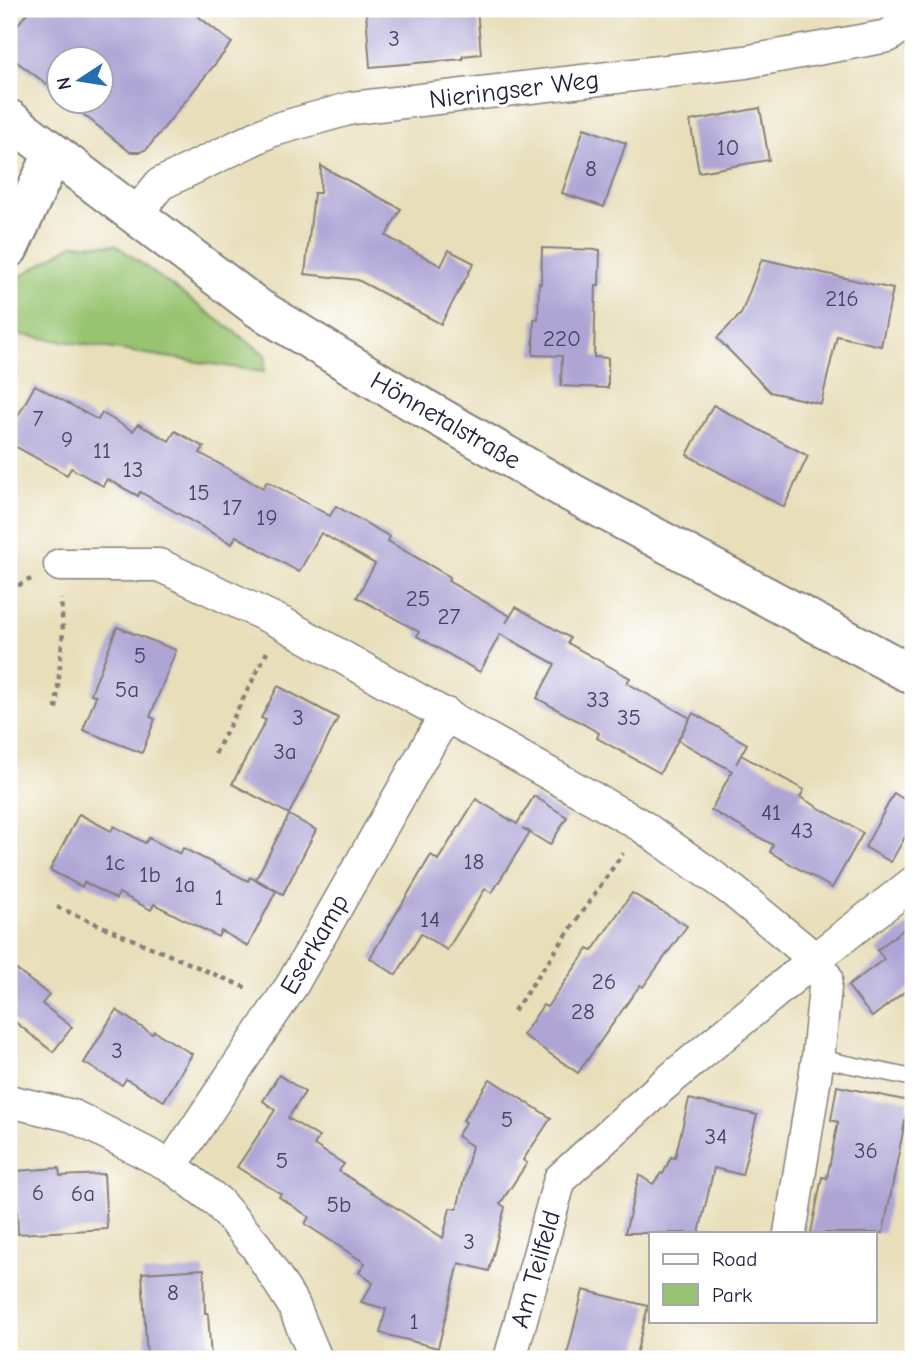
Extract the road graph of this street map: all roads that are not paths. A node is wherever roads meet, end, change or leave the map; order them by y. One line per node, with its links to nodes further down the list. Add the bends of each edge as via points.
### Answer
1 (913, 18): 4 (street, Nieringser Weg, via 888,36 745,62 352,108 270,131 160,184)
2 (9, 119): 3 (main road, Hönnetalstraße)
3 (53, 154): 4 (main road, Hönnetalstraße); 5 (main road)
4 (135, 214): 7 (main road, Hönnetalstraße, via 258,308 394,391 572,493)
5 (9, 248)
6 (60, 565): 8 (street, via 159,565 282,623)
7 (913, 675)
8 (446, 714): 10 (street, via 642,826 733,891); 14 (street, Eserkamp, via 280,1002)
9 (913, 883): 10 (street)
10 (816, 959): 11 (street, via 826,978); 17 (street, Am Teilfeld, via 660,1088 561,1179)
11 (818, 1058): 12 (lane); 15 (street)
12 (913, 1078)
13 (9, 1101): 14 (street, via 73,1116)
14 (171, 1166): 16 (street, via 218,1202 256,1246 293,1304)
15 (790, 1232)
16 (316, 1359)
17 (510, 1359)

